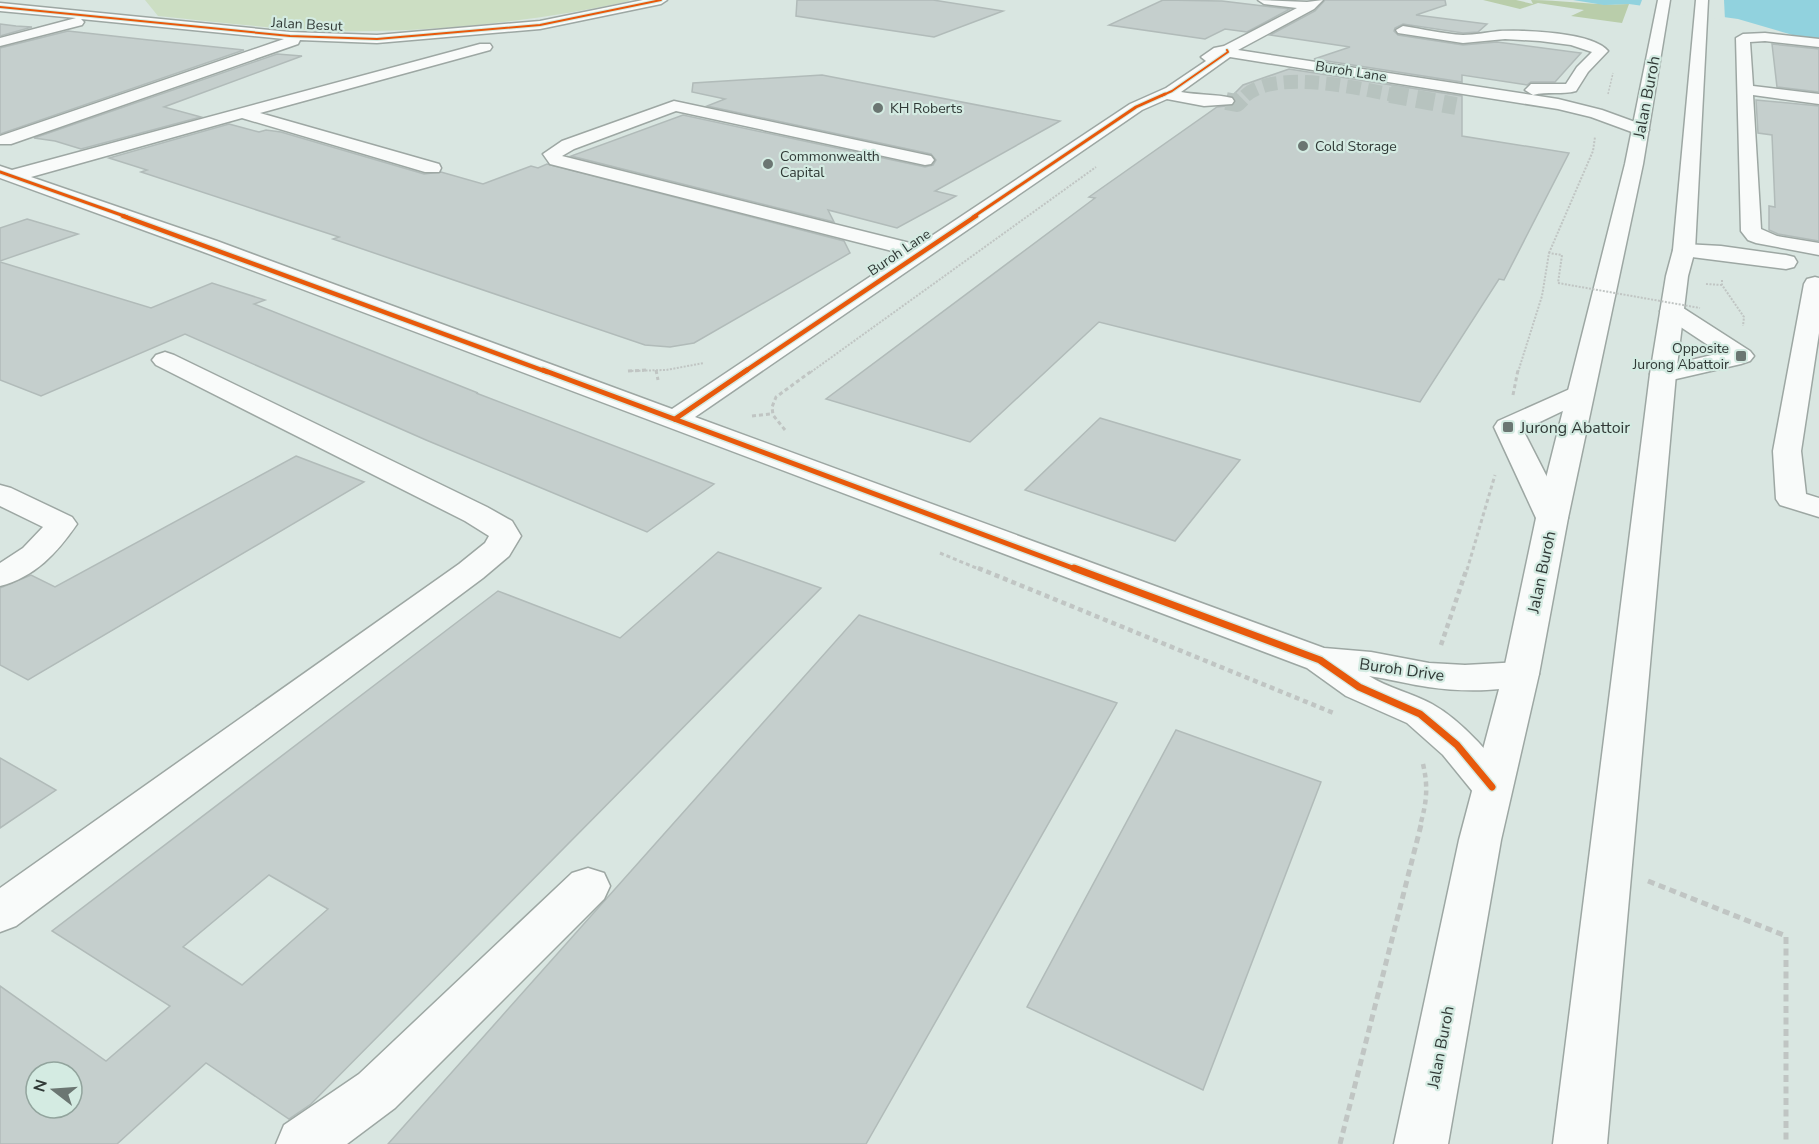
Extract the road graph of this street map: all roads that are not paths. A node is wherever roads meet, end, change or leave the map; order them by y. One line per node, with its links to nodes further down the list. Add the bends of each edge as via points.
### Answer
1 (662, 0): 7 (main road, Jalan Besut)
2 (1264, 0): 5 (main road)
3 (1664, 0): 32 (main road, Jalan Buroh)
4 (1702, 0): 39 (main road)
5 (1314, 3): 20 (main road)
6 (0, 7): 8 (main road, Jalan Besut)
7 (612, 11): 12 (main road, Jalan Besut, via 540,25); 22 (main road, Jalan Besut)
8 (96, 17): 9 (main road); 14 (main road, Jalan Besut)
9 (50, 29): 11 (main road); 16 (main road)
10 (1403, 30): 28 (main road, via 1461,39 1529,37 1588,44 1601,51 1571,88 1536,87)
11 (86, 33)
12 (461, 33): 13 (main road, Jalan Besut); 22 (main road)
13 (440, 35): 15 (main road, Jalan Besut); 21 (main road, via 442,44)
14 (306, 37): 15 (main road, Jalan Besut); 19 (main road)
15 (396, 37): 21 (main road, via 415,45 418,51)
16 (0, 42)
17 (1819, 44): 26 (main road, via 1743,38)
18 (228, 47): 19 (main road)
19 (264, 51): 35 (main road)
20 (1225, 51): 23 (main road, Buroh Lane); 24 (main road); 27 (main road)
21 (413, 58): 25 (main road)
22 (434, 60): 25 (main road, Jalan Besut)
23 (1278, 60): 24 (main road); 28 (main road, Buroh Lane)
24 (1207, 66): 27 (main road)
25 (399, 69): 33 (main road, Jalan Besut)
26 (1747, 90): 29 (main road); 40 (main road, via 1751,231 1764,239)
27 (1163, 91): 30 (main road, via 1204,101); 41 (main road, Buroh Lane)
28 (1527, 99): 31 (main road, Buroh Lane)
29 (1819, 99)
30 (1222, 101)
31 (1558, 104): 32 (main road, Buroh Lane); 34 (main road, Buroh Lane)
32 (1645, 104): 34 (main road, Jalan Buroh)
33 (241, 113): 37 (main road); 38 (main road, Jalan Besut)
34 (1640, 129): 47 (main road, Jalan Buroh)
35 (5, 140)
36 (925, 159): 41 (main road, via 674,106 552,154 556,160)
37 (432, 168)
38 (6, 174): 48 (main road)
39 (1684, 239): 42 (main road); 42 (main road, via 1720,252); 44 (main road)
40 (1819, 249)
41 (921, 252): 48 (main road, Buroh Lane)
42 (1770, 259): 43 (main road)
43 (1817, 276): 50 (main road, via 1786,451 1791,499)
44 (1672, 311): 46 (main road); 46 (main road, via 1740,356)
45 (165, 360): 57 (main road, via 476,514 501,528 505,536 498,549 471,571)
46 (1663, 374): 60 (main road)
47 (1581, 392): 51 (main road, Jalan Buroh); 51 (main road, via 1508,427)
48 (675, 419): 53 (main road)
49 (0, 494): 52 (main road, via 61,524 46,547)
50 (1819, 508)
51 (1552, 518): 54 (main road, Jalan Buroh)
52 (0, 576)
53 (1320, 660): 54 (main road, Buroh Drive, via 1429,675); 55 (main road, Buroh Drive, via 1359,687 1420,714 1457,745)
54 (1521, 674): 55 (main road, Jalan Buroh)
55 (1492, 787): 59 (main road, Jalan Buroh)
56 (588, 886): 58 (main road, via 377,1091)
57 (0, 913)
58 (303, 1144)
59 (1421, 1144)
60 (1580, 1144)

